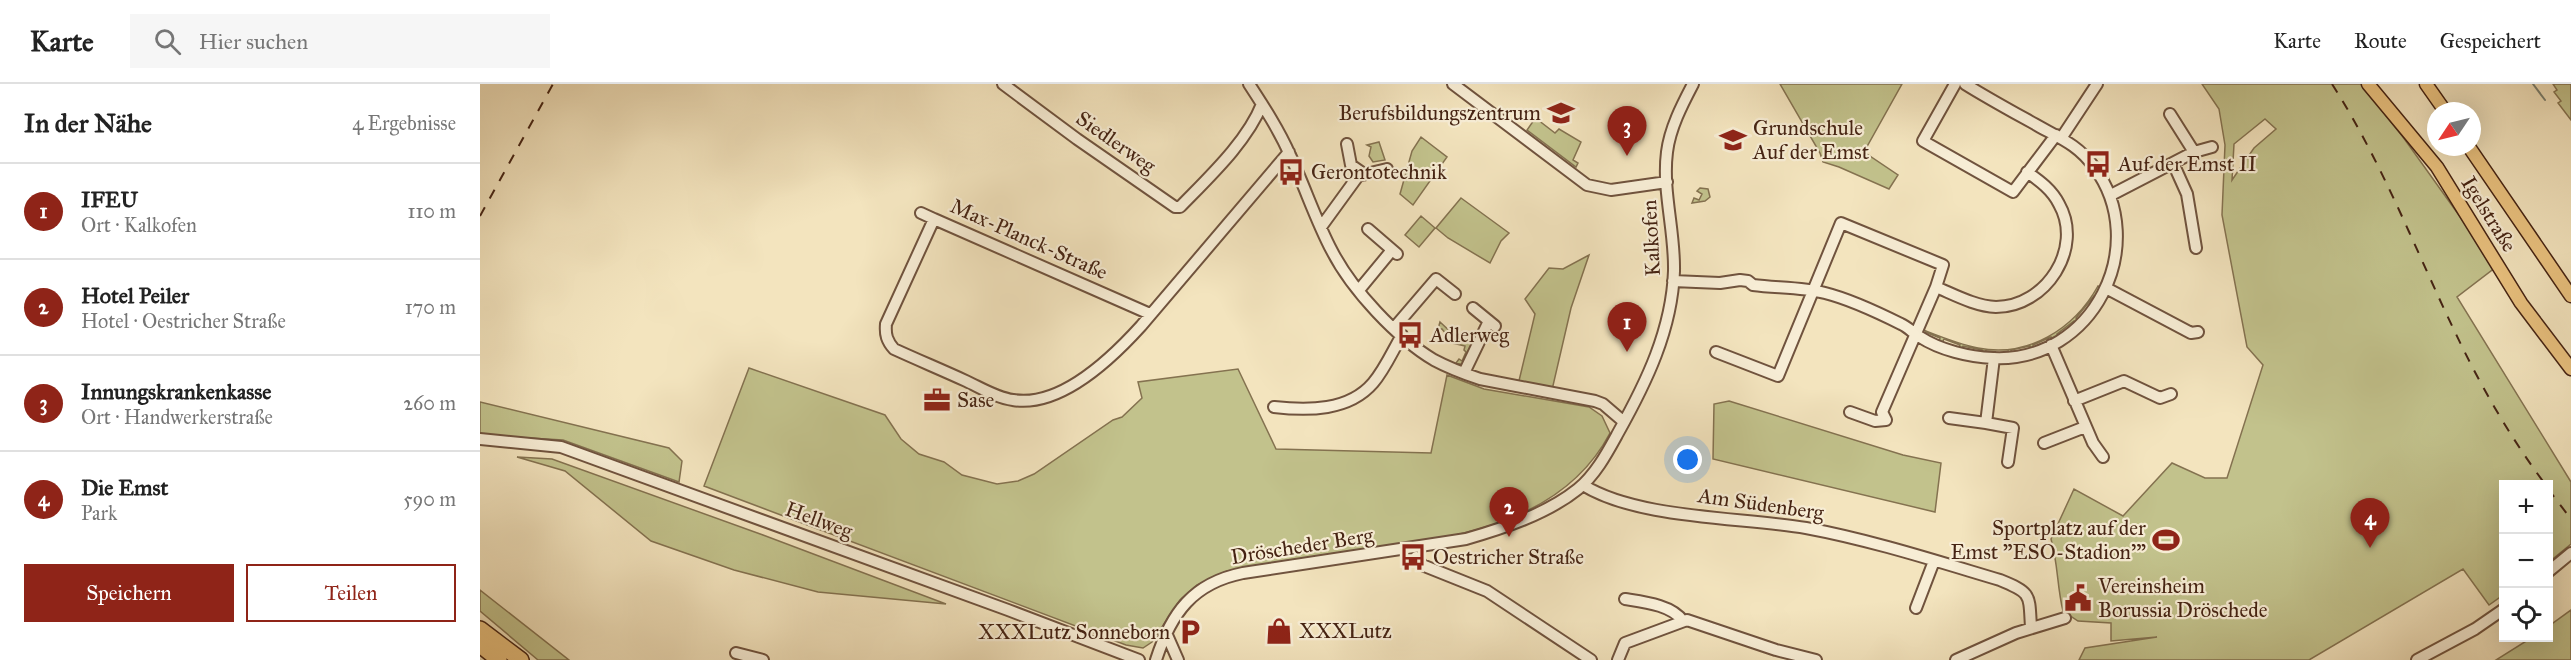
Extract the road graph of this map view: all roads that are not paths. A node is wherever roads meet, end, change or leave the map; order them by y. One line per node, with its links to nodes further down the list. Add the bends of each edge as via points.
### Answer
1 (1003, 84): 11 (street, Siedlerweg, via 1175,207 1180,207 1252,126)
2 (1249, 84): 11 (street)
3 (1453, 84): 23 (street, via 1587,185 1611,190)
4 (1693, 84): 23 (street, Kalkofen, via 1674,126)
5 (1955, 84): 21 (street, via 1923,141 2013,192)
6 (1965, 84): 13 (street)
7 (2097, 84): 13 (street)
8 (2368, 84): 45 (main road, Igelstraße, via 2437,167 2521,303)
9 (2426, 84): 10 (main road)
10 (2439, 102)
11 (1262, 104): 16 (street)
12 (2170, 114): 17 (street)
13 (2059, 136): 21 (street); 24 (street, via 2095,167)
14 (1347, 144): 22 (street, via 1351,165 1361,172)
15 (2212, 147): 17 (street)
16 (1289, 152): 27 (street); 38 (street, Max-Planck-Straße)
17 (2194, 152): 19 (street)
18 (2475, 156): 36 (main road)
19 (2173, 163): 24 (street); 29 (street, via 2187,194)
20 (1387, 170): 22 (street)
21 (2027, 172): 31 (street, via 2045,185 2060,204 2066,220 2064,253 2049,283 2020,302 1998,307 1978,304)
22 (1358, 176): 27 (street)
23 (1667, 182): 30 (street, Kalkofen, via 1674,246)
24 (2110, 195): 32 (street, via 2118,240)
25 (921, 213): 26 (street)
26 (934, 219): 38 (street, Max-Planck-Straße); 38 (street, Max-Planck-Straße, via 886,324 887,341 894,349 996,395 1033,400 1066,388 1110,358)
27 (1321, 227): 33 (street, via 1341,267)
28 (1368, 229): 33 (street, via 1395,252)
29 (2196, 248)
30 (1673, 280): 34 (street, via 1740,280); 52 (street, Kalkofen, via 1661,342)
31 (1936, 287): 34 (street, via 1943,265 1841,223); 41 (street)
32 (2106, 288): 40 (street, via 2191,333); 42 (street, via 2084,321)
33 (1359, 290): 39 (street)
34 (1812, 291): 41 (street, via 1868,310); 43 (street, via 1778,376)
35 (1455, 294): 39 (street, via 1436,279)
36 (2571, 296)
37 (1473, 308): 46 (street, via 1492,324)
38 (1150, 314)
39 (1398, 331): 46 (street, via 1432,358); 49 (street, via 1374,382 1346,403)
40 (2198, 332)
41 (1914, 333): 44 (street, via 1963,354); 50 (street, via 1882,412 1886,420 1875,421)
42 (2051, 345): 44 (street, via 2019,356); 48 (street)
43 (1716, 352)
44 (1994, 358): 53 (street)
45 (2571, 369)
46 (1464, 374): 52 (street, via 1594,401)
47 (2171, 394): 48 (street, via 2160,398 2124,381)
48 (2074, 401): 54 (street)
49 (1274, 407)
50 (1850, 412)
51 (1949, 418): 53 (street)
52 (1624, 422): 59 (street, via 1601,464)
53 (1986, 423): 58 (street, via 2013,428)
54 (2085, 426): 56 (street); 57 (street)
55 (480, 439): 73 (street, Hellweg, via 561,447)
56 (2044, 443)
57 (2103, 457)
58 (2008, 462)
59 (1583, 485): 62 (street, Am Südenberg, via 1597,494 1626,502 1808,528); 71 (street, Dröscheder Berg, via 1538,513 1466,539 1219,580 1191,597 1176,615)
60 (2571, 553): 63 (street)
61 (1416, 557): 82 (street, via 1422,565 1487,591)
62 (1934, 561): 65 (street); 69 (street, Am Südenberg, via 2022,589 2030,603)
63 (2553, 568)
64 (1625, 599): 68 (street, via 1670,610)
65 (1916, 608)
66 (2499, 612): 86 (street)
67 (2065, 618): 69 (street)
68 (1683, 621): 83 (street, via 1625,643); 84 (street)
69 (2031, 628): 85 (street)
70 (480, 629): 76 (highway)
71 (1167, 635): 80 (street, Dröscheder Berg); 81 (street)
72 (480, 645): 75 (highway)
73 (1108, 648): 78 (street); 79 (street, Hellweg)
74 (736, 652): 77 (street)
75 (500, 660)
76 (521, 660)
77 (763, 660)
78 (1119, 660)
79 (1139, 660)
80 (1156, 660)
81 (1178, 660)
82 (1590, 660)
83 (1618, 660)
84 (1816, 660)
85 (1956, 660)
86 (2417, 660)

